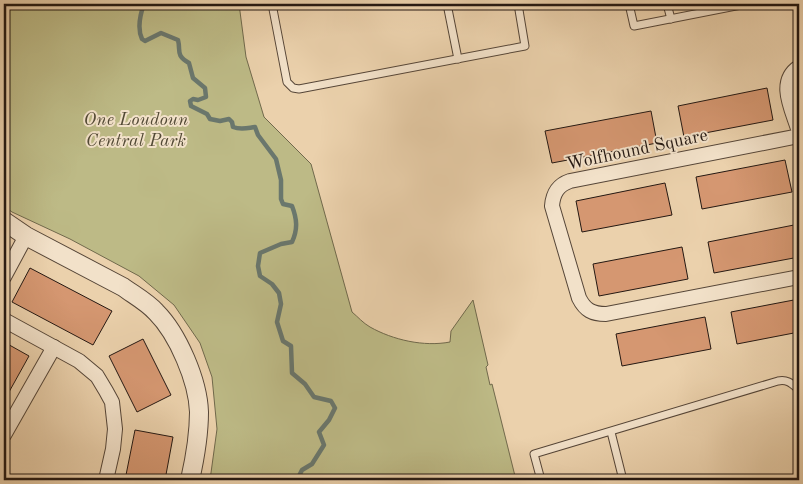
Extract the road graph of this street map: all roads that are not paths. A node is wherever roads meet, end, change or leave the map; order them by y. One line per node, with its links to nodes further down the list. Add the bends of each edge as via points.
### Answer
1 (272, 4): 8 (lane, via 287,82 293,88)
2 (447, 4): 8 (lane)
3 (518, 4): 8 (lane, via 525,46)
4 (629, 4): 7 (lane, via 634,26)
5 (667, 4): 7 (lane)
6 (746, 4): 7 (lane)
7 (671, 19)
8 (458, 59)
9 (799, 67): 10 (street, via 788,79 786,90)
10 (799, 132)
11 (799, 136): 15 (street, Wolfhound Square, via 570,181 558,188 552,206 579,298 594,313 606,314)
12 (4, 221): 13 (street)
13 (26, 236): 14 (street); 22 (street, via 137,296 156,312 177,339 192,378 199,411)
14 (4, 276)
15 (799, 276)
16 (4, 320): 17 (street)
17 (54, 347): 20 (street); 21 (street, via 88,367 112,402 115,429)
18 (799, 390): 19 (lane, via 790,382 778,381)
19 (611, 432): 23 (lane, via 534,454); 24 (lane)
20 (4, 435)
21 (106, 480)
22 (190, 480)
23 (541, 480)
24 (623, 480)

